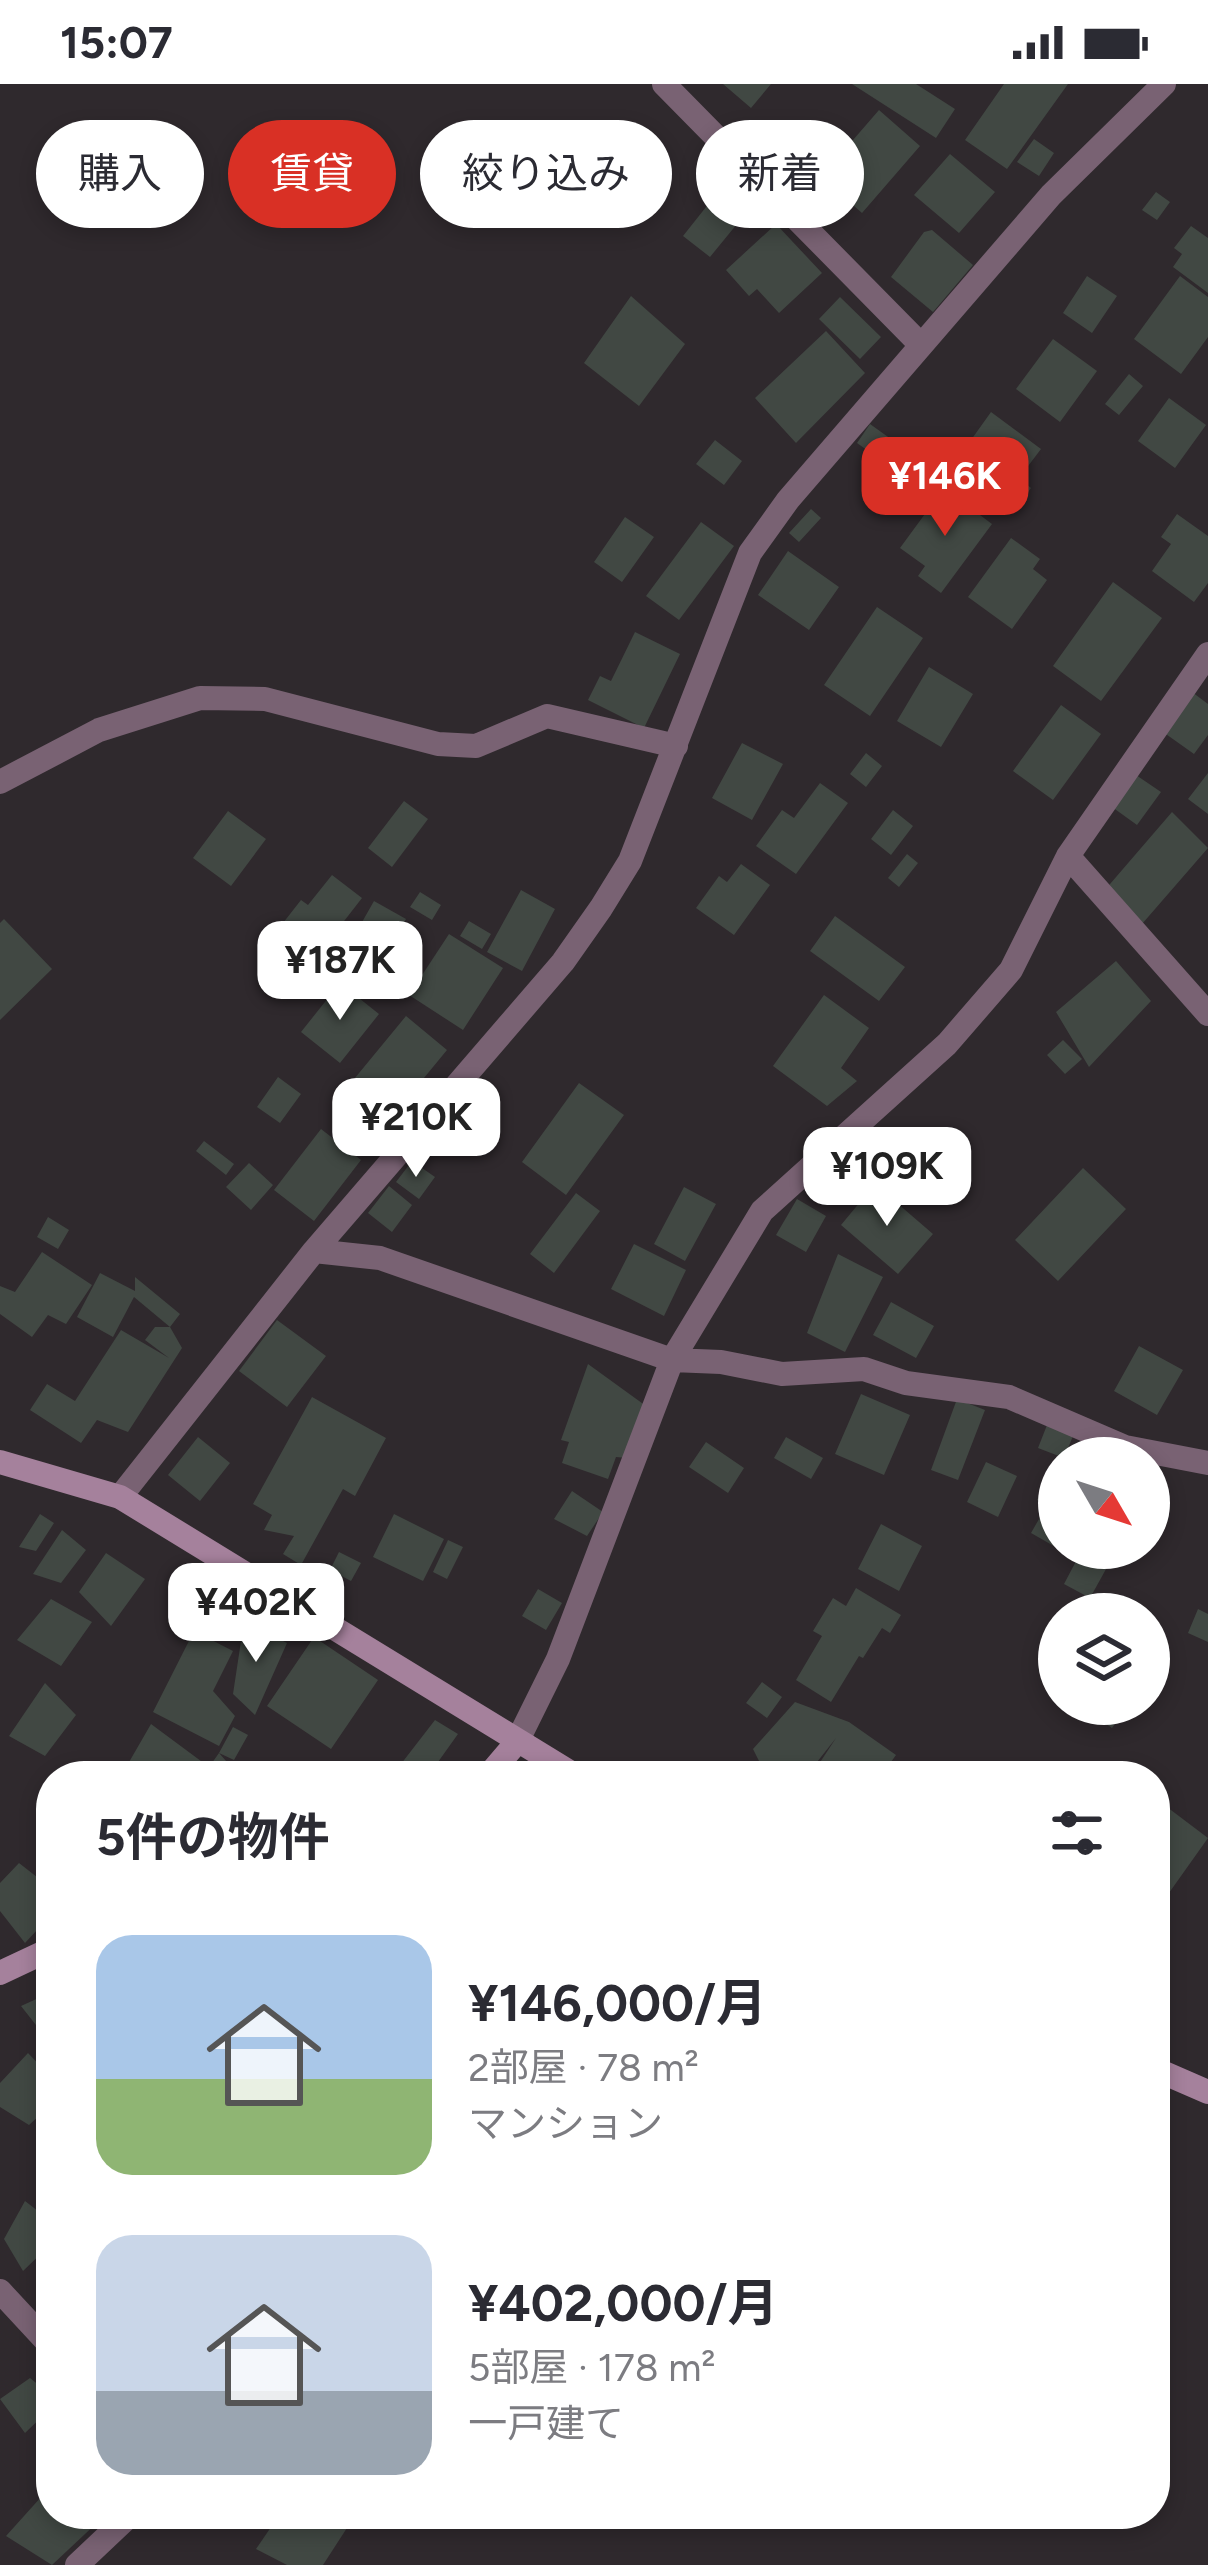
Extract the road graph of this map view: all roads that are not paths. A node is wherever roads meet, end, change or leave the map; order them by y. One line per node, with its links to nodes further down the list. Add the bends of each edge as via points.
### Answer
1 (664, 84): 3 (street)
2 (1163, 84): 3 (street, via 1051,195)
3 (921, 345): 5 (street, via 750,553)
4 (1208, 654): 7 (street)
5 (676, 746): 6 (street, via 547,716 476,746 439,744 265,699 200,698 99,730); 9 (street, via 629,861 563,962)
6 (0, 782)
7 (1068, 856): 8 (street); 10 (street, via 1012,970 947,1044 761,1211)
8 (1208, 1014)
9 (314, 1250): 10 (street, via 380,1258); 13 (street)
10 (672, 1360): 12 (street, via 782,1374 864,1369 1009,1397 1125,1447); 14 (street, via 558,1659)
11 (0, 1462): 13 (street)
12 (1208, 1463)
13 (120, 1497): 14 (street)
14 (517, 1742): 15 (street); 16 (street)
15 (501, 1761)
16 (550, 1761)
17 (36, 1956): 18 (street)
18 (0, 1973)
19 (1170, 2075): 20 (street)
20 (1208, 2092)
21 (0, 2291): 22 (street)
22 (36, 2330)
23 (115, 2529): 24 (street)
24 (76, 2565)

